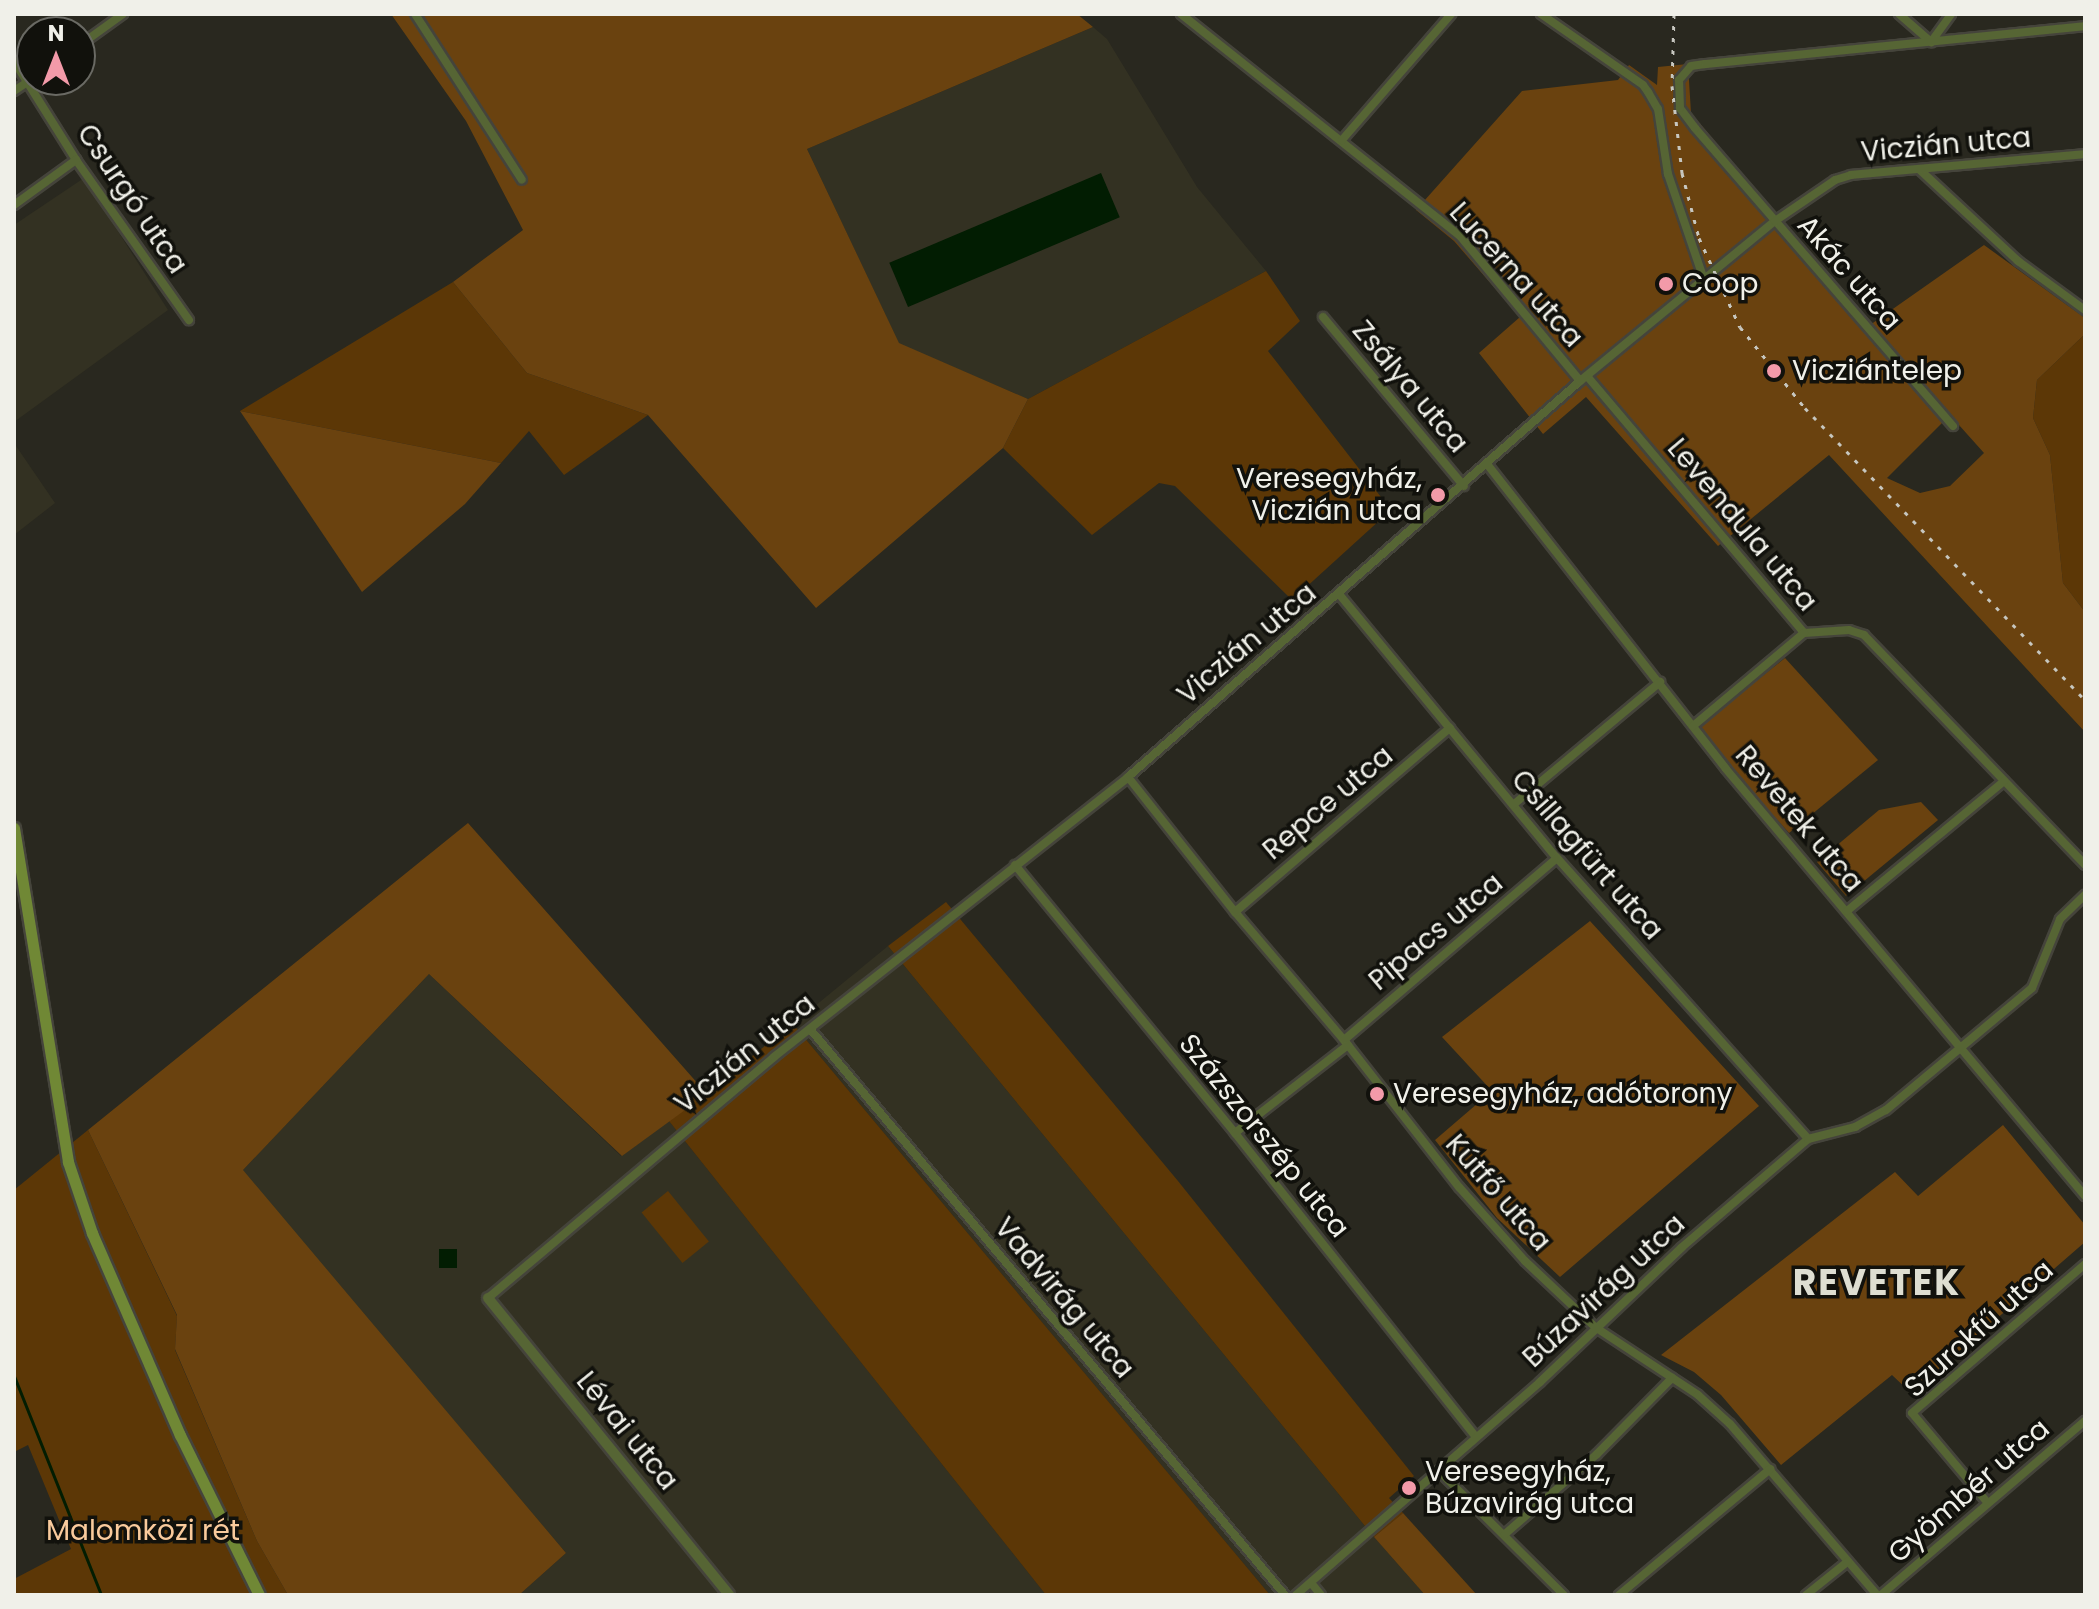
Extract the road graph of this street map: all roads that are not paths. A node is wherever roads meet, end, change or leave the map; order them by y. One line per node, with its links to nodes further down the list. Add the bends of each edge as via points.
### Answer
1 (123, 14): 9 (street)
2 (415, 14): 16 (street)
3 (1181, 14): 12 (street, Lucerna utca)
4 (1451, 14): 12 (street)
5 (1541, 14): 19 (street, via 1648,92 1658,109 1668,174)
6 (1899, 14): 10 (street)
7 (1951, 14): 10 (street)
8 (2085, 26): 10 (street)
9 (96, 33)
10 (1931, 42): 18 (street, Akác utca, via 1705,64 1691,66 1681,75 1680,108)
11 (39, 96): 14 (street, Csurgó utca)
12 (1342, 140): 23 (street, Lucerna utca, via 1461,237)
13 (2085, 154): 15 (street, Viczián utca)
14 (76, 160): 17 (street); 22 (street, Csurgó utca)
15 (1920, 170): 18 (street, Viczián utca, via 1842,177); 20 (street, via 2018,261)
16 (522, 180)
17 (14, 205)
18 (1775, 221): 19 (street, Viczián utca); 24 (street, Akác utca)
19 (1703, 277): 23 (street, Viczián utca)
20 (2085, 310)
21 (1323, 317): 26 (street, Zsálya utca)
22 (189, 320)
23 (1583, 378): 25 (street, Viczián utca); 28 (street, Levendula utca)
24 (1953, 426)
25 (1487, 464): 26 (street, Viczián utca); 29 (street, Revetek utca)
26 (1464, 486): 27 (street, Viczián utca)
27 (1339, 594): 31 (street, Csillagfürt utca); 32 (street, Viczián utca)
28 (1804, 633): 30 (street); 33 (street, Levendula utca, via 1849,630 1864,635)
29 (1660, 682): 30 (street, Revetek utca); 34 (street)
30 (1693, 726): 40 (street, Revetek utca)
31 (1450, 728): 34 (street, Csillagfürt utca); 41 (street, Repce utca)
32 (1128, 777): 37 (street, Viczián utca); 41 (street, Kútfő utca)
33 (2004, 781): 38 (street, Levendula utca); 40 (street)
34 (1513, 805): 36 (street, Csillagfürt utca)
35 (14, 828): 60 (main road, via 72,1174 92,1233 180,1435)
36 (1557, 858): 43 (street, Pipacs utca); 46 (street, Csillagfürt utca)
37 (1015, 865): 42 (street, Viczián utca); 45 (street, Százszorszép utca)
38 (2085, 865)
39 (2085, 895): 44 (street, Búzavirág utca, via 2060,919 2032,988)
40 (1847, 911): 44 (street, Revetek utca)
41 (1235, 912): 43 (street, Kútfő utca)
42 (810, 1029): 49 (street, Viczián utca); 62 (street, Vadvirág utca)
43 (1346, 1042): 45 (street, Pipacs utca); 50 (street, Kútfő utca, via 1459,1187 1525,1261)
44 (1959, 1046): 46 (street, Búzavirág utca, via 1886,1110 1855,1127); 47 (street, Revetek utca)
45 (1235, 1133): 53 (street, Százszorszép utca)
46 (1808, 1139): 50 (street, Búzavirág utca)
47 (2084, 1194)
48 (2085, 1264): 56 (street, Szurokfű utca, via 1912,1413)
49 (488, 1298): 61 (street, Lévai utca)
50 (1595, 1327): 51 (street, Kútfő utca); 53 (street, Búzavirág utca)
51 (1672, 1378): 54 (street, Kútfő utca, via 1730,1424); 57 (street, via 1597,1454)
52 (2085, 1421): 56 (street, Gyömbér utca)
53 (1476, 1437): 55 (street, Búzavirág utca)
54 (1770, 1469): 58 (street, Kútfő utca); 66 (street)
55 (1439, 1471): 57 (street); 59 (street, Búzavirág utca)
56 (1987, 1502): 68 (street, Gyömbér utca)
57 (1505, 1534): 65 (street)
58 (1847, 1562): 67 (street); 68 (street, Kútfő utca)
59 (1312, 1584): 63 (street, Búzavirág utca); 64 (street)
60 (259, 1595)
61 (729, 1595)
62 (1285, 1595)
63 (1296, 1595)
64 (1321, 1595)
65 (1564, 1595)
66 (1619, 1595)
67 (1806, 1595)
68 (1879, 1595)

